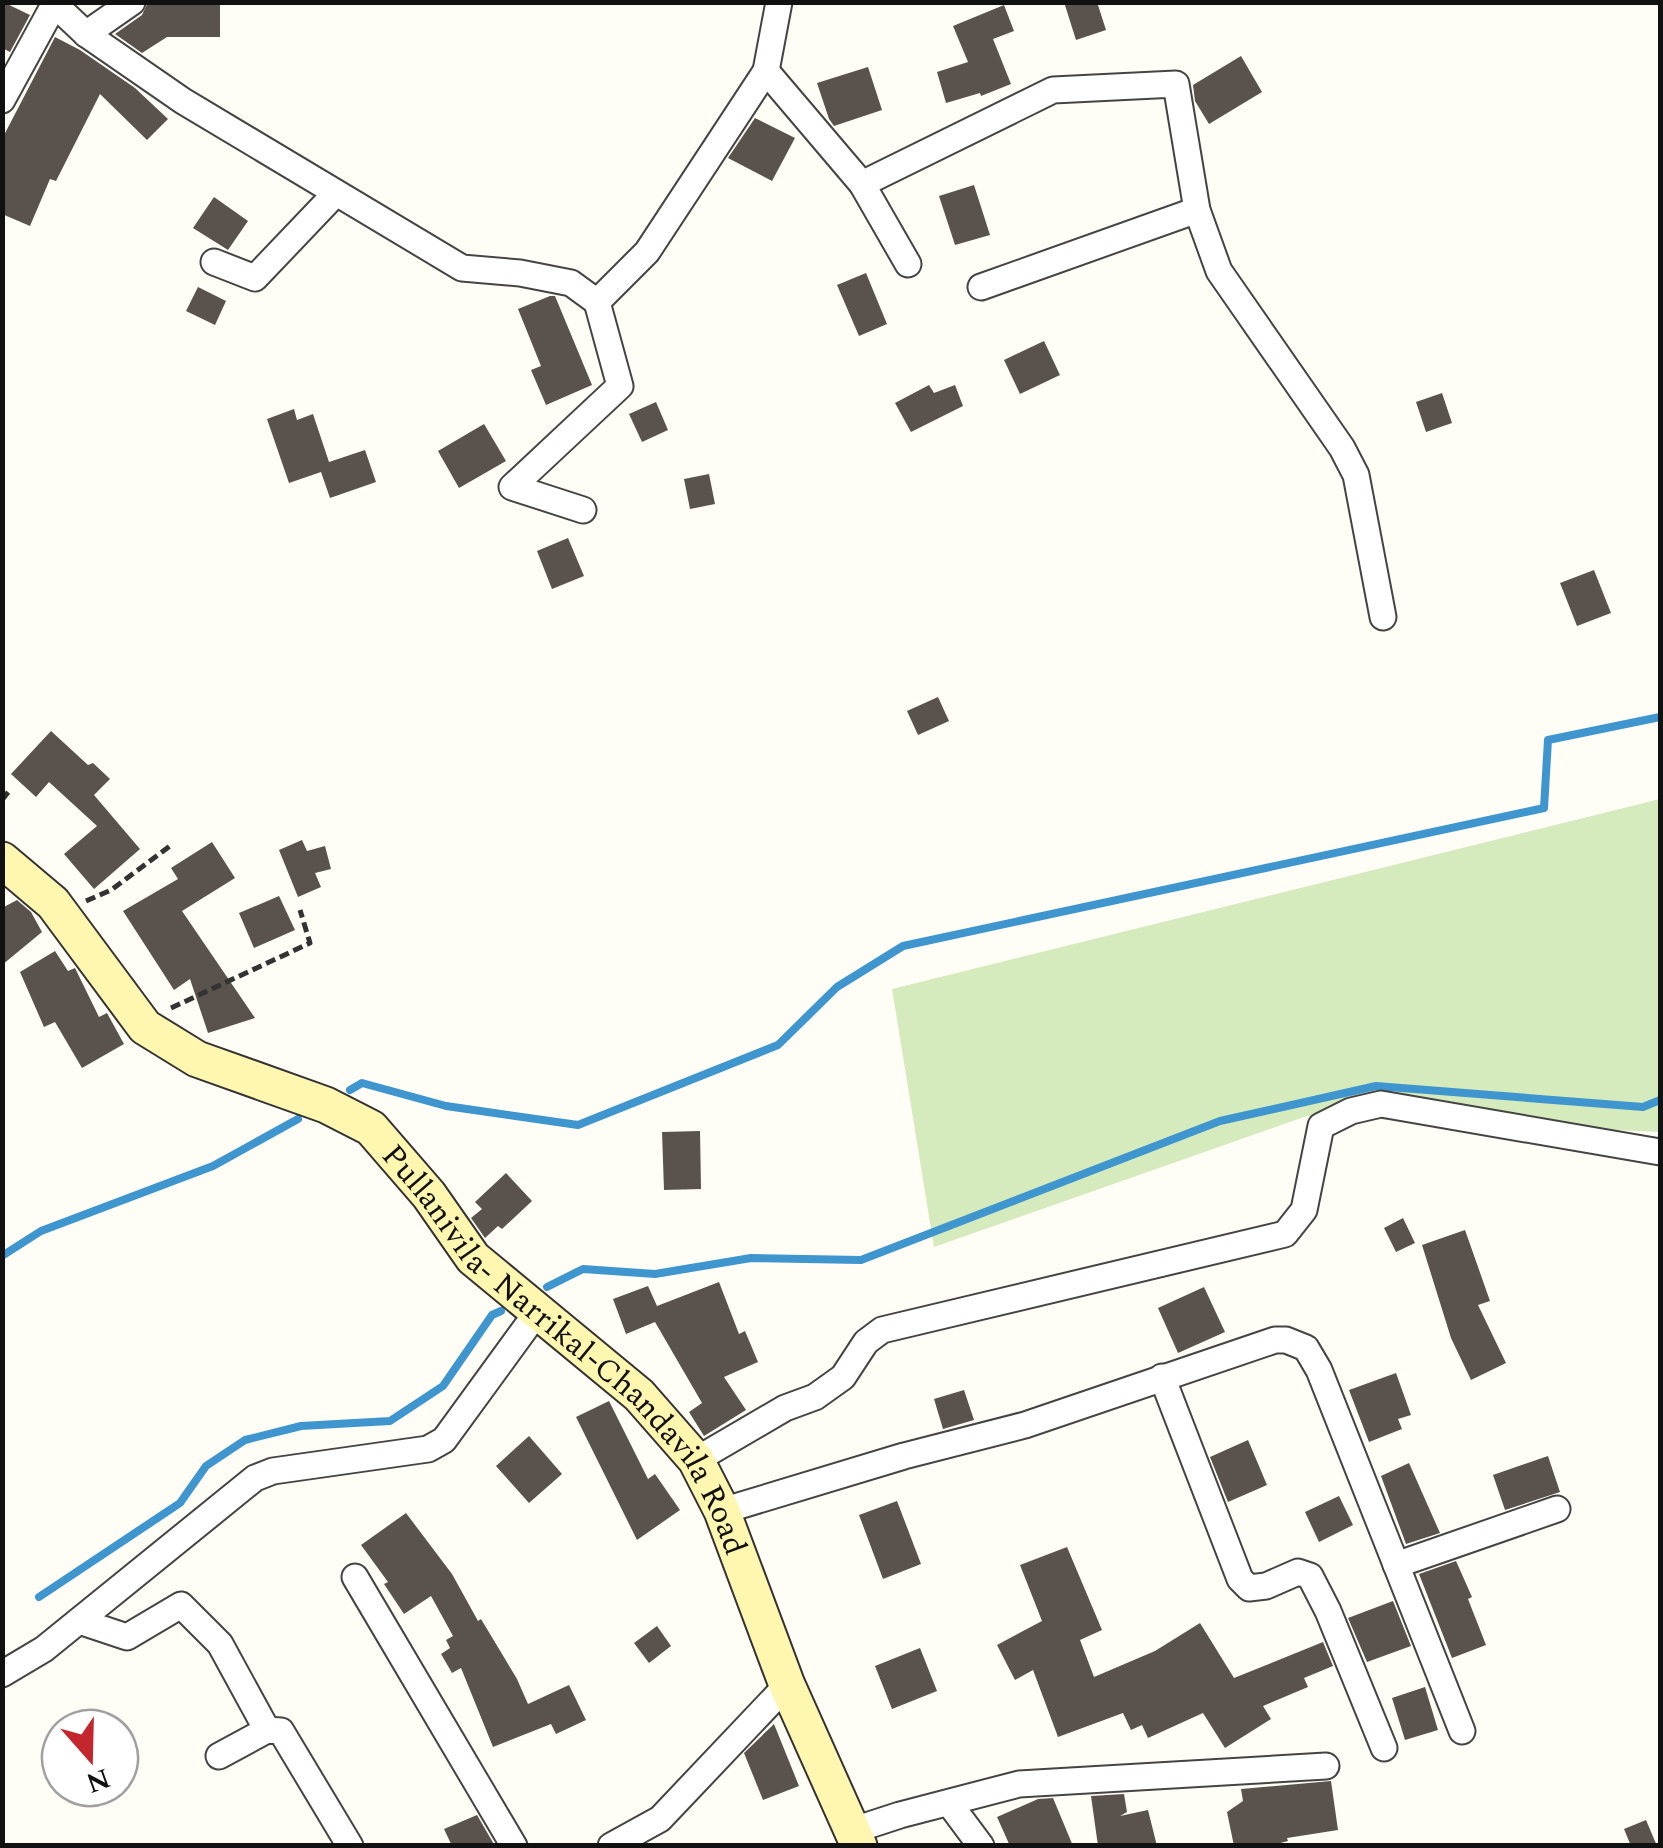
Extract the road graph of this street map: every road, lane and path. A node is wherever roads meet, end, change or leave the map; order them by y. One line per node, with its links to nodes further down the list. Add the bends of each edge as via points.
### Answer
1 (132, 2): 4 (street)
2 (779, 2): 5 (street)
3 (53, 4): 4 (street); 6 (street)
4 (86, 34): 8 (street)
5 (766, 71): 7 (street); 13 (street, via 647,252)
6 (2, 100)
7 (862, 184): 9 (street, via 1054,90 1176,84); 11 (street)
8 (336, 193): 10 (street, via 255,278); 13 (street, via 462,268 571,284)
9 (1198, 210): 12 (street); 15 (street, via 1219,271 1356,475)
10 (214, 262)
11 (908, 264)
12 (981, 287)
13 (597, 302): 14 (street, via 620,386 512,487)
14 (583, 510)
15 (1383, 617)
16 (9, 791): 17 (path)
17 (2, 800)
18 (170, 846): 21 (path, via 110,890)
19 (2, 860): 21 (street, Pullanivila- Narrikal-Chandavila Road)
20 (300, 910): 22 (path, via 310,943)
21 (60, 912): 22 (street, Pullanivila- Narrikal-Chandavila Road)
22 (143, 1024): 24 (street, Pullanivila- Narrikal-Chandavila Road, via 197,1059 372,1128 473,1258)
23 (1660, 1152): 26 (street, via 1381,1104 1351,1111 1321,1126 1304,1210 1285,1234 882,1330 815,1397)
24 (538, 1312): 26 (street, Pullanivila- Narrikal-Chandavila Road, via 639,1395); 31 (street, via 444,1440 428,1449 255,1478)
25 (1162, 1378): 28 (street, via 1025,1425); 29 (street, via 1275,1340 1306,1348); 36 (street, via 1240,1579 1249,1588 1298,1572 1310,1576)
26 (696, 1460): 28 (street, Pullanivila- Narrikal-Chandavila Road)
27 (1557, 1509): 29 (street)
28 (722, 1511): 33 (street, Pullanivila- Narrikal-Chandavila Road)
29 (1396, 1564): 35 (street)
30 (356, 1577): 42 (street)
31 (79, 1621): 32 (street); 34 (street, via 127,1637 181,1605 220,1644)
32 (2, 1674)
33 (787, 1685): 40 (street, Pullanivila- Narrikal-Chandavila Road); 43 (street, via 660,1819)
34 (267, 1730): 37 (street); 41 (street, via 281,1731)
35 (1462, 1732)
36 (1384, 1748)
37 (219, 1756)
38 (1326, 1766): 39 (street, via 1020,1784)
39 (950, 1804): 40 (street, via 900,1815); 44 (street)
40 (855, 1838)
41 (350, 1846)
42 (514, 1846)
43 (611, 1846)
44 (981, 1846)

